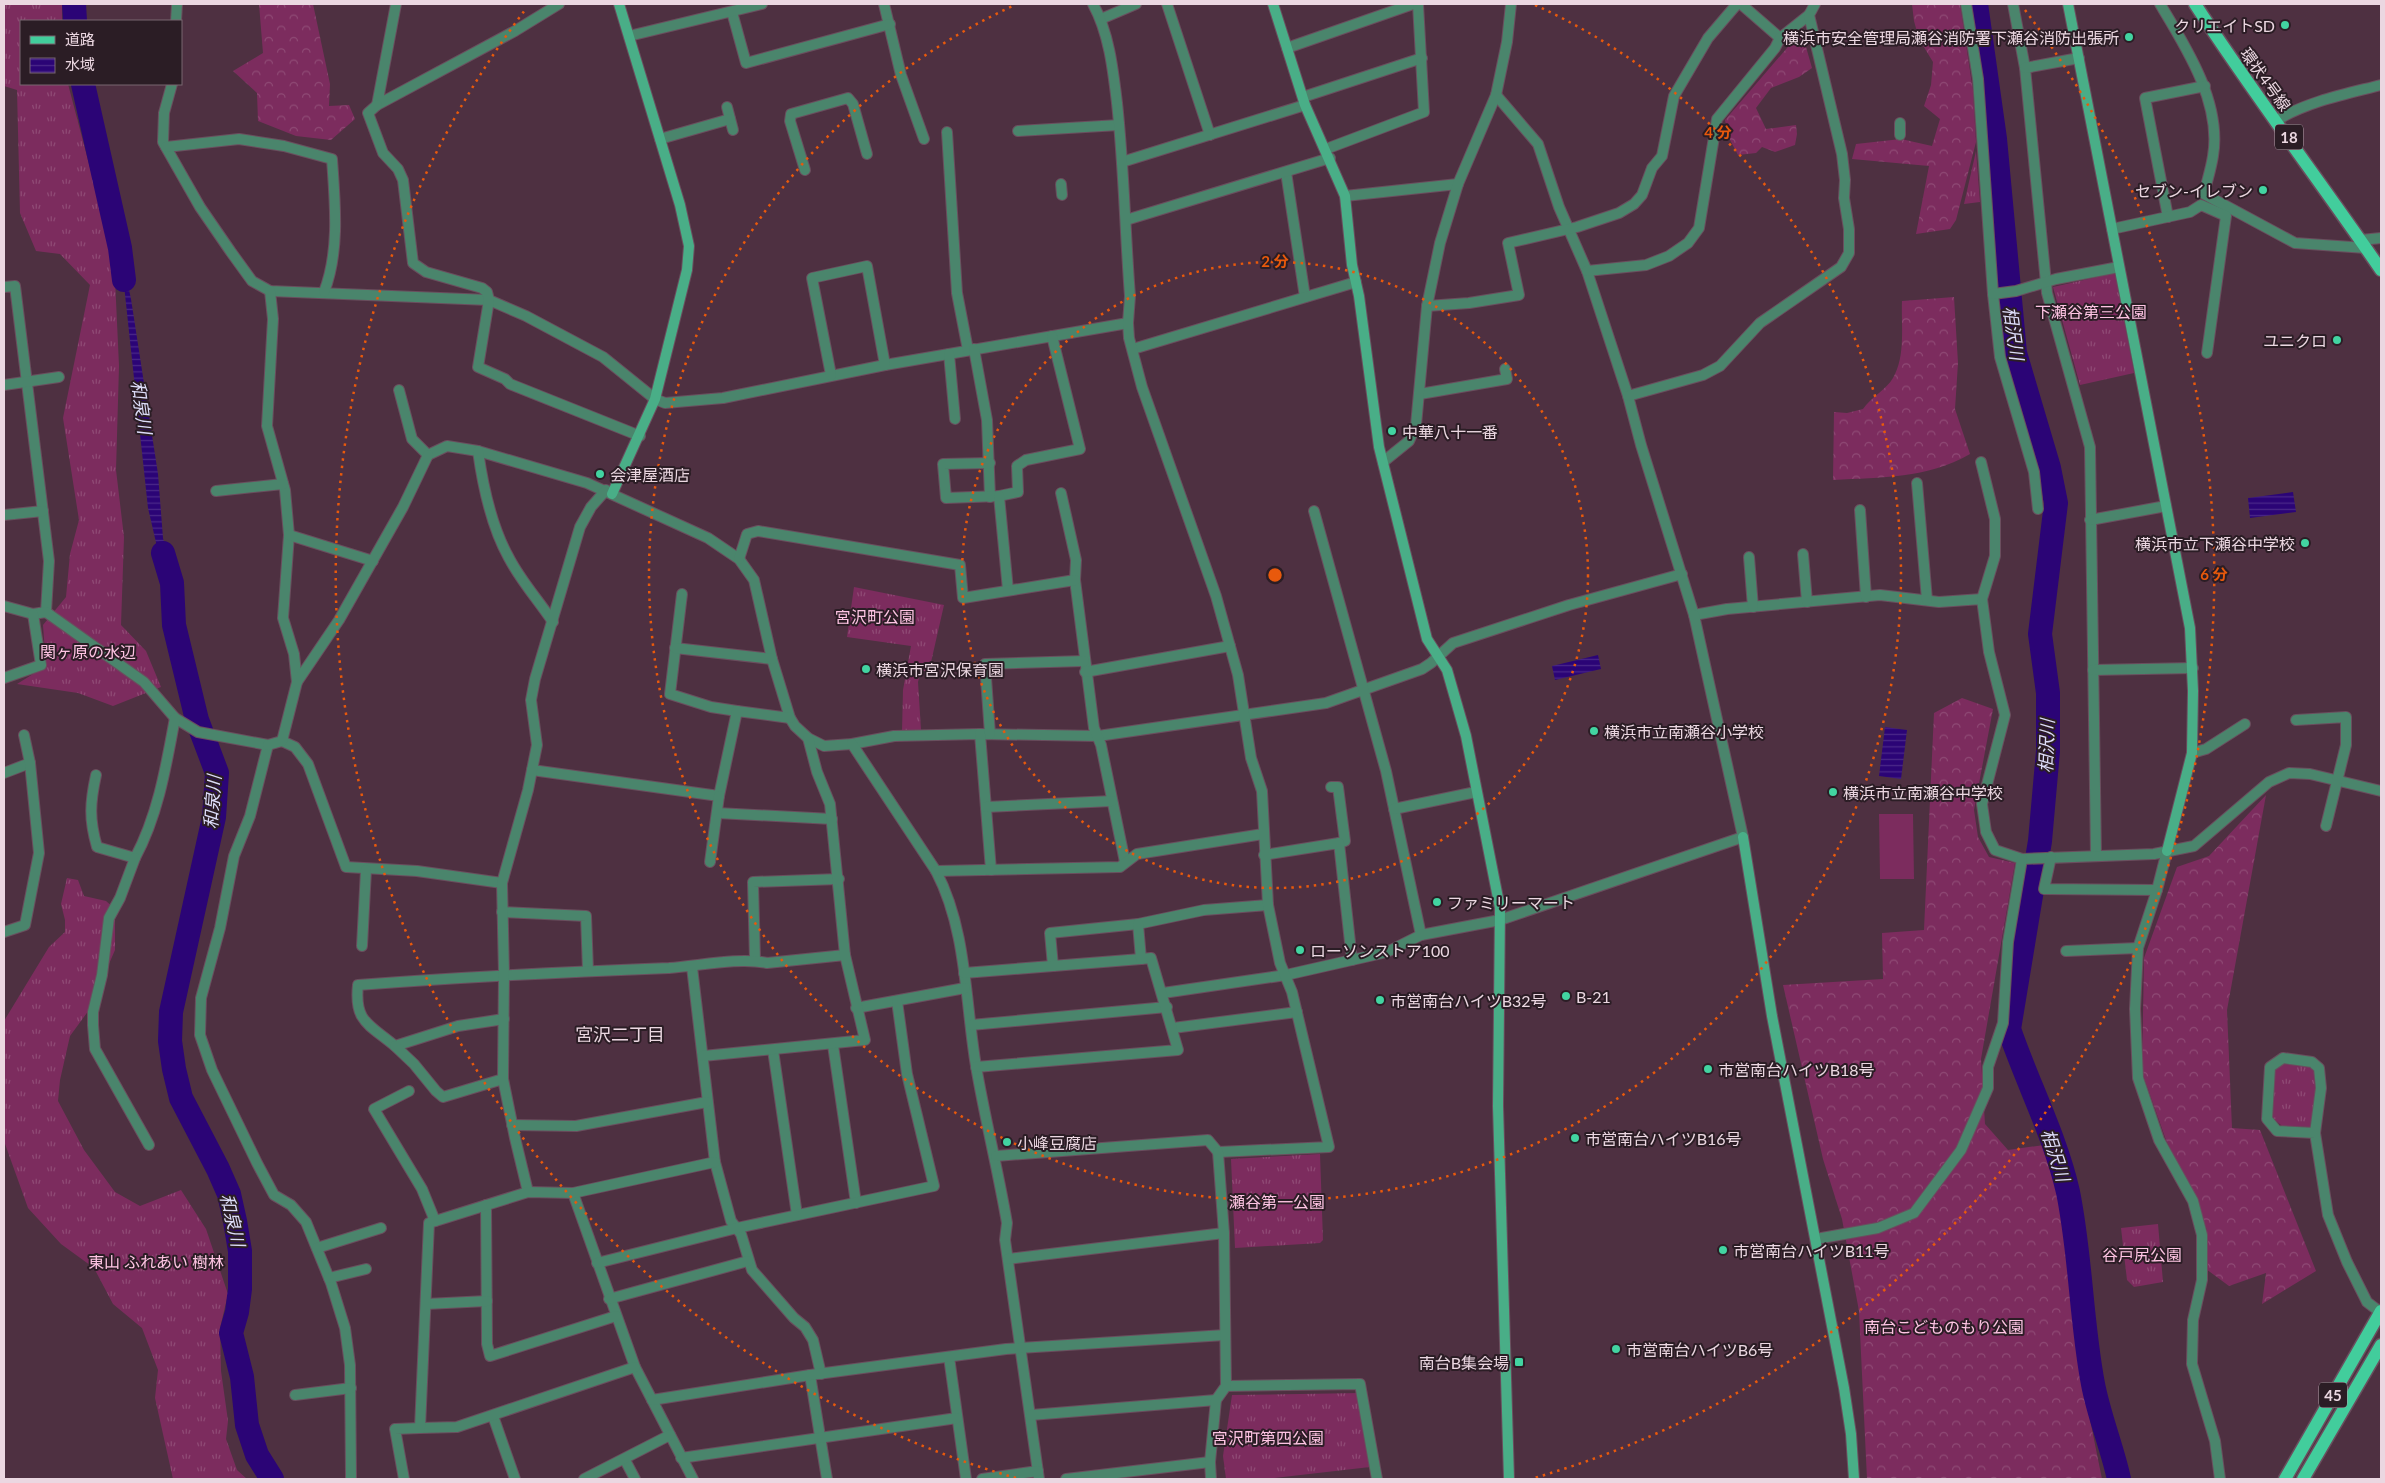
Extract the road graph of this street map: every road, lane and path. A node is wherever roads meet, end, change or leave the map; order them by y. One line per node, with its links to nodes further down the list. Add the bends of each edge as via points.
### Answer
1 (177, 4): 25 (street)
2 (396, 4): 38 (street)
3 (559, 4): 38 (street, via 515,32)
4 (619, 4): 27 (street)
5 (762, 4): 22 (street)
6 (884, 4): 26 (street)
7 (1092, 4): 24 (street)
8 (1136, 4): 21 (street)
9 (1167, 4): 47 (street)
10 (1273, 4): 29 (street)
11 (1413, 4): 29 (street)
12 (1418, 4): 30 (street)
13 (1511, 4): 36 (street)
14 (1739, 4): 28 (street); 62 (street, via 1708,38 1674,96 1662,156 1652,168 1642,195 1618,213)
15 (1814, 4): 23 (street)
16 (1966, 4): 73 (street, via 1978,79)
17 (2013, 4): 32 (street)
18 (2068, 4): 31 (street)
19 (2160, 4): 35 (street)
20 (2195, 4): 41 (main road, 環状4号線 / 18, via 2240,72)
21 (1124, 6): 24 (street)
22 (732, 12): 26 (street, via 746,63); 27 (street)
23 (1809, 15): 28 (street); 91 (street, via 1842,154 1849,253 1841,267 1760,323 1720,366 1702,375)
24 (1101, 19): 43 (street, via 1113,68)
25 (176, 20)
26 (890, 24): 50 (street, via 901,75)
27 (629, 36): 49 (street)
28 (1780, 38): 67 (street, via 1717,119 1699,228 1688,243 1669,256 1646,265)
29 (1287, 48): 37 (street)
30 (1422, 58): 37 (street); 53 (street, via 1424,112)
31 (2079, 58): 32 (street); 61 (street)
32 (2025, 68): 69 (street)
33 (172, 85): 51 (street, via 164,113 163,142)
34 (2381, 85): 41 (street, via 2316,102)
35 (2205, 86): 59 (street, via 2145,98); 64 (street, via 2214,133 2214,155 2204,194 2296,243)
36 (1496, 95): 57 (street); 62 (street, via 1538,144)
37 (1304, 101): 47 (street); 53 (street)
38 (377, 105): 75 (street, via 368,113 383,153 398,169 403,180 413,263 426,272 482,288)
39 (727, 107): 40 (street)
40 (730, 119): 44 (street); 49 (street)
41 (2277, 120): 64 (main road, 環状4号線 / 18)
42 (1900, 123): 48 (street)
43 (1119, 125): 45 (street); 54 (street)
44 (733, 130)
45 (1018, 131)
46 (947, 132): 80 (street, via 957,293)
47 (1210, 135): 54 (street)
48 (1900, 135)
49 (660, 139): 92 (street, via 689,246 687,270)
50 (924, 139)
51 (166, 147): 71 (street, via 200,207 252,281); 72 (street, via 239,139 284,146 332,159 335,219 332,273)
52 (867, 154): 55 (street, via 853,104 848,98 821,104 791,114 790,121)
53 (1328, 154): 56 (street); 58 (street)
54 (1122, 162): 60 (street)
55 (805, 170)
56 (1286, 172): 60 (street); 74 (street)
57 (1458, 184): 58 (street); 76 (street, via 1440,243)
58 (1345, 196): 68 (street)
59 (2168, 217): 61 (street); 81 (street, via 2190,212 2201,205 2226,216)
60 (1126, 220): 77 (street, via 1130,296)
61 (2112, 229): 65 (street)
62 (1569, 230): 67 (street); 76 (street, via 1508,243 1519,295)
63 (2381, 238): 64 (street)
64 (2363, 244): 66 (main road, 環状4号線 / 18)
65 (2119, 267): 69 (street); 106 (street)
66 (2381, 270)
67 (1587, 271): 91 (street)
68 (1356, 282): 74 (street); 98 (street)
69 (2046, 283): 73 (street); 112 (street, via 2090,447)
70 (4, 287): 87 (street, via 15,286)
71 (270, 291): 72 (street); 101 (street, via 273,319 267,426)
72 (324, 292): 75 (street)
73 (1996, 293): 108 (street, via 2000,357 2034,472)
74 (1305, 297): 79 (street)
75 (489, 300): 92 (street, via 603,357); 94 (street, via 478,367 510,384)
76 (1427, 306): 90 (street)
77 (1128, 323): 78 (street); 79 (street)
78 (1052, 336): 80 (street); 105 (street, via 1080,449 1026,460 1017,466 1018,492)
79 (1132, 349): 132 (street)
80 (971, 350): 82 (street); 97 (street, via 987,420)
81 (2207, 353)
82 (949, 354): 83 (street); 93 (street)
83 (885, 365): 85 (street); 85 (street, via 867,266 812,278)
84 (1505, 369): 90 (street, via 1507,380)
85 (831, 375): 92 (street, via 723,398 665,403)
86 (59, 377): 87 (street)
87 (28, 382): 88 (street); 109 (street)
88 (4, 385)
89 (399, 390): 96 (street, via 412,439)
90 (1420, 394): 98 (street, via 1416,425 1409,441)
91 (1628, 396): 118 (street)
92 (655, 400): 94 (street)
93 (955, 419)
94 (640, 436): 103 (street)
95 (478, 450): 96 (street, via 447,446); 103 (street); 131 (street, via 499,536 509,559)
96 (428, 455): 117 (street)
97 (990, 462): 105 (street); 105 (street, via 943,464 946,498)
98 (1383, 462): 134 (street, via 1427,639)
99 (1981, 462): 123 (street, via 1995,519 1994,556)
100 (1917, 483): 124 (street)
101 (283, 484): 102 (street); 113 (street)
102 (216, 491)
103 (609, 492): 116 (street, via 708,538); 131 (street, via 591,507 580,527)
104 (1061, 493): 119 (street, via 1076,560)
105 (994, 496): 120 (street)
106 (2166, 506): 112 (street); 137 (street, via 2190,628)
107 (1860, 510): 122 (street)
108 (2038, 510)
109 (43, 511): 111 (street); 128 (street, via 49,561)
110 (1314, 511): 142 (street)
111 (4, 515)
112 (2090, 520): 138 (street)
113 (289, 535): 117 (street); 141 (street, via 283,618 294,654)
114 (1803, 554): 125 (street)
115 (1749, 557): 127 (street)
116 (739, 559): 120 (street, via 748,534 758,531 960,565 962,598); 135 (street, via 754,580)
117 (372, 561): 141 (street, via 339,620)
118 (1682, 574): 130 (street); 134 (street, via 1569,605 1461,640 1445,648)
119 (1075, 580): 120 (street); 136 (street)
120 (1008, 590)
121 (682, 594): 133 (street)
122 (1866, 596): 124 (street); 125 (street)
123 (1982, 598): 124 (street); 180 (street, via 1989,652 2005,716 1982,804 1986,832 1995,850)
124 (1927, 600)
125 (1807, 602): 127 (street)
126 (4, 606): 129 (street)
127 (1753, 607): 130 (street)
128 (46, 612): 129 (street); 145 (street, via 144,682)
129 (33, 614): 140 (street, via 42,665)
130 (1694, 615): 173 (street)
131 (553, 622): 158 (street, via 531,700 537,746)
132 (1230, 646): 139 (street); 144 (street)
133 (675, 648): 135 (street); 143 (street, via 670,694 711,707)
134 (1438, 656): 142 (street, via 1422,669); 164 (street, via 1447,670 1466,736)
135 (772, 659): 146 (street)
136 (1084, 661): 139 (street); 149 (street, via 985,664)
137 (2192, 668): 138 (street); 156 (street)
138 (2093, 670): 177 (street)
139 (1085, 672): 151 (street)
140 (4, 678)
141 (297, 682): 153 (street)
142 (1364, 689): 144 (street, via 1326,703); 168 (street)
143 (737, 711): 146 (street); 165 (street)
144 (1246, 714): 151 (street); 172 (street, via 1251,758 1262,791)
145 (175, 718): 155 (street, via 198,732); 179 (street, via 160,796)
146 (790, 718): 152 (street)
147 (2296, 720): 161 (street, via 2346,716 2346,745)
148 (2246, 724): 156 (street, via 2206,749)
149 (985, 734): 151 (street); 154 (street, via 894,736); 167 (street)
150 (24, 736): 157 (street)
151 (1098, 736): 166 (street)
152 (808, 738): 154 (street, via 824,746); 170 (street)
153 (282, 741): 155 (street); 183 (street, via 295,747 308,764 346,867)
154 (852, 744): 185 (street)
155 (268, 745): 241 (street, via 250,816 234,856 220,928 201,998 200,1035 212,1070 256,1164 274,1195 291,1205 306,1222)
156 (2192, 753): 175 (street)
157 (30, 763): 159 (street); 193 (street, via 39,853 25,925)
158 (532, 770): 165 (street); 187 (street)
159 (4, 773)
160 (96, 774): 179 (street, via 90,804 97,847)
161 (2337, 782): 163 (street); 171 (street); 175 (street, via 2310,774 2289,773 2269,782 2194,846)
162 (1331, 787): 174 (street, via 1338,787 1345,840)
163 (2381, 790)
164 (1476, 792): 168 (street); 191 (street)
165 (719, 796): 169 (street)
166 (1112, 801): 167 (street); 182 (street)
167 (986, 807): 184 (street)
168 (1394, 808): 194 (street)
169 (717, 814): 170 (street); 181 (street)
170 (832, 819): 186 (street)
171 (2326, 826)
172 (1263, 834): 176 (street); 182 (street, via 1137,854)
173 (1743, 838): 191 (street); 240 (street, via 1772,1016)
174 (1339, 843): 176 (street); 201 (street)
175 (2167, 850): 177 (street, via 2154,854); 188 (street)
176 (1264, 855): 189 (street)
177 (2096, 856): 178 (street)
178 (2048, 857): 180 (street); 188 (street, via 2044,889)
179 (135, 858): 227 (street, via 109,918 93,1025 98,1056)
180 (2026, 858): 240 (street, via 2008,942 2003,1023 1988,1067 1988,1088 1961,1150 1914,1213 1878,1228)
181 (710, 862)
182 (1125, 862): 184 (street, via 1120,867)
183 (366, 870): 187 (street, via 417,871); 195 (street)
184 (991, 870): 185 (street)
185 (936, 871): 205 (street, via 955,920)
186 (839, 879): 198 (street); 200 (street, via 753,882)
187 (502, 883): 190 (street)
188 (2157, 890): 196 (street)
189 (1268, 905): 192 (street, via 1204,910); 207 (street, via 1278,956)
190 (502, 912): 204 (street, via 586,916); 206 (street)
191 (1500, 920): 194 (street); 285 (street, via 1497,1093)
192 (1138, 924): 199 (street); 202 (street, via 1050,933)
193 (4, 932)
194 (1421, 935): 201 (street, via 1387,952)
195 (362, 946)
196 (2138, 948): 197 (street); 287 (street, via 2135,1009 2138,1078 2159,1140 2192,1201 2202,1235 2202,1280 2193,1320 2192,1364 2215,1441)
197 (2066, 951)
198 (845, 955): 200 (street, via 767,963); 212 (street)
199 (1141, 959): 202 (street); 209 (street, via 1151,958)
200 (755, 960): 203 (street)
201 (1352, 960): 207 (street)
202 (1054, 966): 205 (street)
203 (692, 967): 204 (street); 220 (street)
204 (588, 971): 206 (street)
205 (964, 972): 208 (street)
206 (504, 974): 214 (street); 218 (street, via 358,985 356,1001 360,1017)
207 (1286, 975): 209 (street); 213 (street)
208 (966, 988): 210 (street); 215 (street)
209 (1163, 993): 211 (street)
210 (897, 1001): 212 (street); 233 (street, via 907,1074 934,1186)
211 (1167, 1007): 215 (street); 216 (street)
212 (856, 1008): 217 (street, via 865,1040)
213 (1297, 1012): 216 (street); 228 (street, via 1329,1147)
214 (504, 1019): 218 (street, via 458,1026); 222 (street)
215 (970, 1025): 221 (street)
216 (1173, 1028): 221 (street, via 1178,1050)
217 (833, 1045): 219 (street); 233 (street)
218 (395, 1046): 222 (street, via 444,1097)
219 (772, 1050): 220 (street); 235 (street)
220 (702, 1056): 224 (street)
221 (976, 1067): 229 (street)
222 (504, 1079): 225 (street)
223 (409, 1091): 236 (street, via 374,1109 422,1189)
224 (707, 1102): 225 (street, via 576,1126); 230 (street)
225 (512, 1125): 231 (street)
226 (2315, 1133): 226 (street, via 2321,1088 2319,1068 2312,1062 2284,1058 2270,1067 2267,1119 2278,1131); 250 (street, via 2328,1215 2367,1302)
227 (149, 1145)
228 (1218, 1152): 229 (street, via 1208,1140); 239 (street)
229 (996, 1156): 242 (street, via 1007,1223)
230 (715, 1162): 232 (street); 238 (street, via 731,1220)
231 (528, 1192): 232 (street); 234 (street)
232 (573, 1193): 244 (street)
233 (856, 1203): 235 (street)
234 (486, 1205): 236 (street); 248 (street)
235 (797, 1215): 238 (street)
236 (435, 1221): 249 (street, via 428,1223)
237 (381, 1228): 241 (street)
238 (737, 1228): 243 (street); 244 (street)
239 (1224, 1233): 242 (street); 252 (street)
240 (1816, 1239): 286 (street, via 1852,1434)
241 (317, 1248): 246 (street)
242 (1008, 1260): 254 (street)
243 (748, 1261): 247 (street); 257 (street, via 752,1270 805,1327 813,1340)
244 (597, 1263): 247 (street)
245 (366, 1269): 246 (street)
246 (329, 1278): 259 (street, via 344,1328)
247 (609, 1299): 251 (street)
248 (486, 1301): 249 (street); 251 (street, via 490,1356)
249 (426, 1304): 266 (street)
250 (2381, 1312): 288 (main road, 45)
251 (616, 1316): 256 (street)
252 (1225, 1335): 254 (street); 258 (street)
253 (2381, 1345): 289 (main road, 45)
254 (1020, 1348): 255 (street); 263 (street)
255 (949, 1357): 257 (street); 265 (street)
256 (635, 1367): 261 (street); 264 (street)
257 (816, 1374): 261 (street); 268 (street)
258 (1226, 1386): 262 (street); 284 (street, via 1360,1384)
259 (351, 1388): 260 (street); 273 (street)
260 (295, 1395)
261 (652, 1400): 267 (street)
262 (1216, 1400): 263 (street); 271 (street)
263 (1030, 1415): 272 (street)
264 (493, 1416): 266 (street, via 457,1427); 275 (street)
265 (957, 1418): 268 (street); 280 (street)
266 (420, 1428): 274 (street, via 395,1429)
267 (670, 1435): 269 (street); 270 (street)
268 (821, 1438): 269 (street); 279 (street)
269 (681, 1458): 278 (street)
270 (625, 1460): 276 (street); 277 (street)
271 (1210, 1462): 282 (street); 283 (street)
272 (1039, 1475): 281 (street)
273 (351, 1479)
274 (404, 1479)
275 (515, 1479)
276 (584, 1479)
277 (635, 1479)
278 (693, 1479)
279 (827, 1479)
280 (966, 1479)
281 (982, 1479)
282 (1066, 1479)
283 (1211, 1479)
284 (1377, 1479)
285 (1509, 1479)
286 (1854, 1479)
287 (2220, 1479)
288 (2285, 1479)
289 (2303, 1479)

